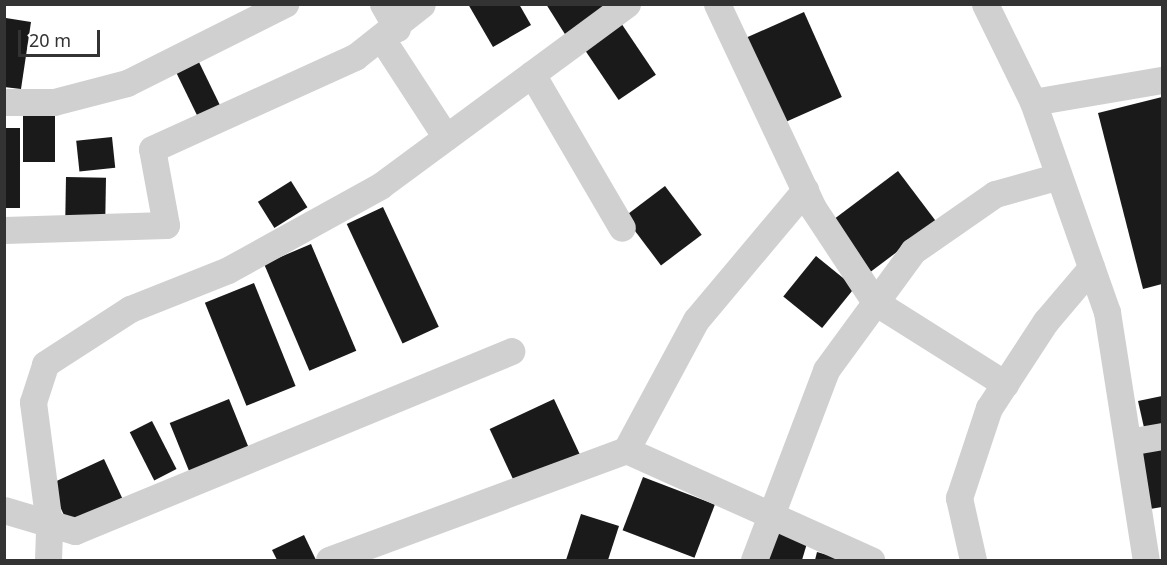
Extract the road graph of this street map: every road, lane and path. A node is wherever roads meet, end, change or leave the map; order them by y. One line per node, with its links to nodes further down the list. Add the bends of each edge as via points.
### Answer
1 (285, 4): 10 (street, via 127,83 54,102)
2 (383, 4): 7 (street)
3 (422, 4): 7 (street)
4 (627, 4): 8 (street)
5 (717, 4): 14 (street)
6 (985, 4): 11 (street)
7 (389, 33): 12 (street); 16 (street, via 355,57 152,148 166,225)
8 (532, 74): 12 (street); 15 (street)
9 (1162, 80): 11 (street)
10 (4, 102)
11 (1033, 102): 13 (street)
12 (446, 137): 26 (street, via 369,191 228,270 130,309 45,364 33,402)
13 (1059, 176): 17 (street); 18 (street, via 995,194 913,251)
14 (805, 190): 18 (street); 23 (street, via 696,320)
15 (622, 228)
16 (4, 230)
17 (1091, 268): 20 (street, via 1046,321); 22 (street, via 1107,312)
18 (875, 302): 20 (street); 25 (street, via 826,369)
19 (511, 351): 26 (street, via 75,531)
20 (1005, 384): 31 (street, via 989,408 959,498)
21 (1162, 436): 22 (street)
22 (1128, 442): 32 (street)
23 (626, 450): 25 (street); 28 (street)
24 (4, 510): 26 (street)
25 (770, 516): 29 (street); 30 (street)
26 (50, 524): 27 (street)
27 (48, 561)
28 (329, 561)
29 (754, 561)
30 (871, 561)
31 (973, 561)
32 (1146, 561)

